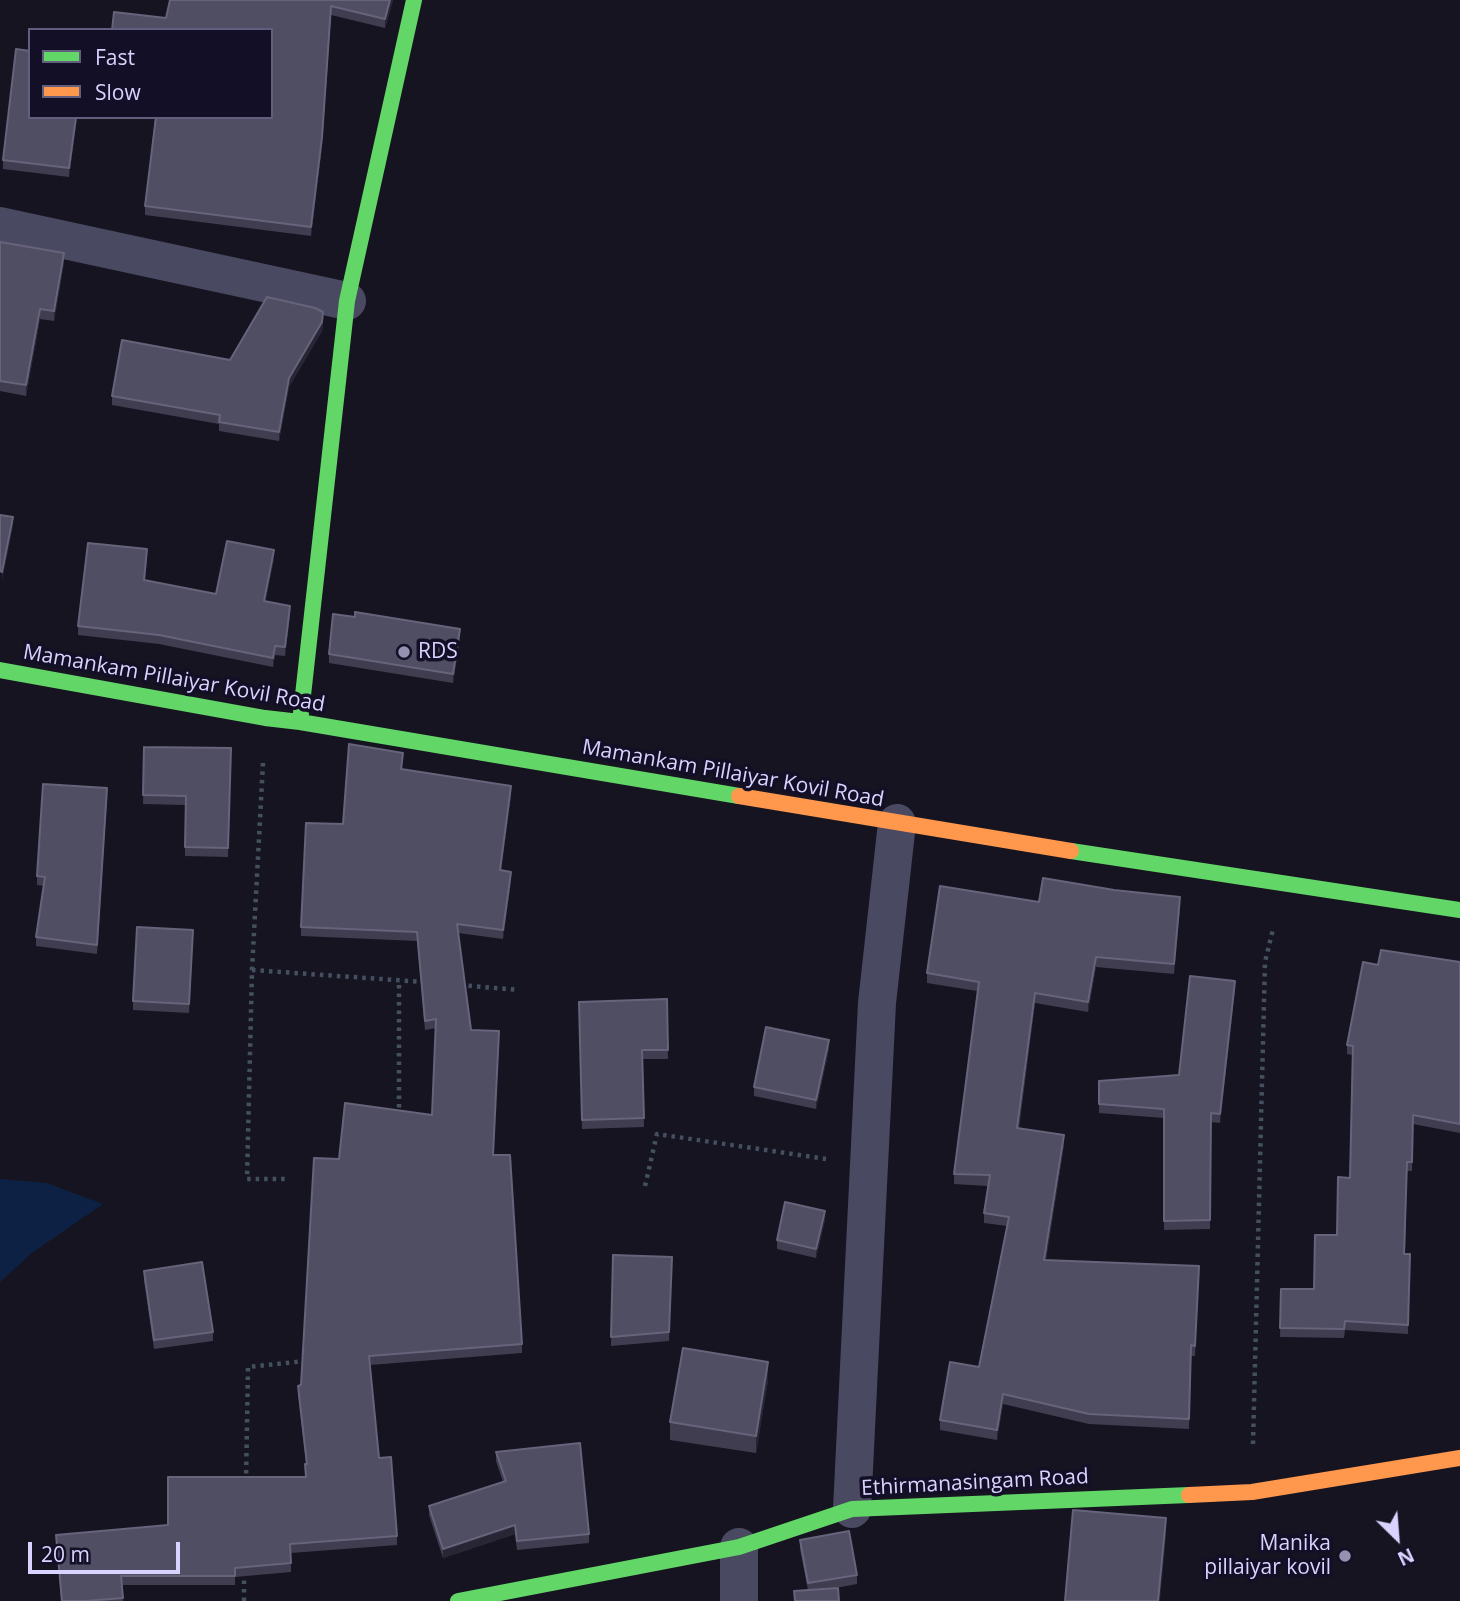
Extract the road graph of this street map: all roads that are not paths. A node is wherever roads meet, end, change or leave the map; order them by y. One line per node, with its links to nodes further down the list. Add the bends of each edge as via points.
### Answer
1 (414, 0): 3 (street)
2 (0, 226): 3 (street)
3 (347, 301): 5 (street)
4 (0, 670): 5 (street, Mamankam Pillaiyar Kovil Road)
5 (300, 722): 6 (street, Mamankam Pillaiyar Kovil Road)
6 (897, 823): 7 (street, Mamankam Pillaiyar Kovil Road); 9 (street, via 877,1003)
7 (1460, 910)
8 (1460, 1458): 9 (street, Ethirmanasingam Road, via 1252,1492)
9 (852, 1509): 10 (street, Ethirmanasingam Road)
10 (739, 1547): 11 (street, Ethirmanasingam Road); 12 (street)
11 (458, 1601)
12 (739, 1601)

